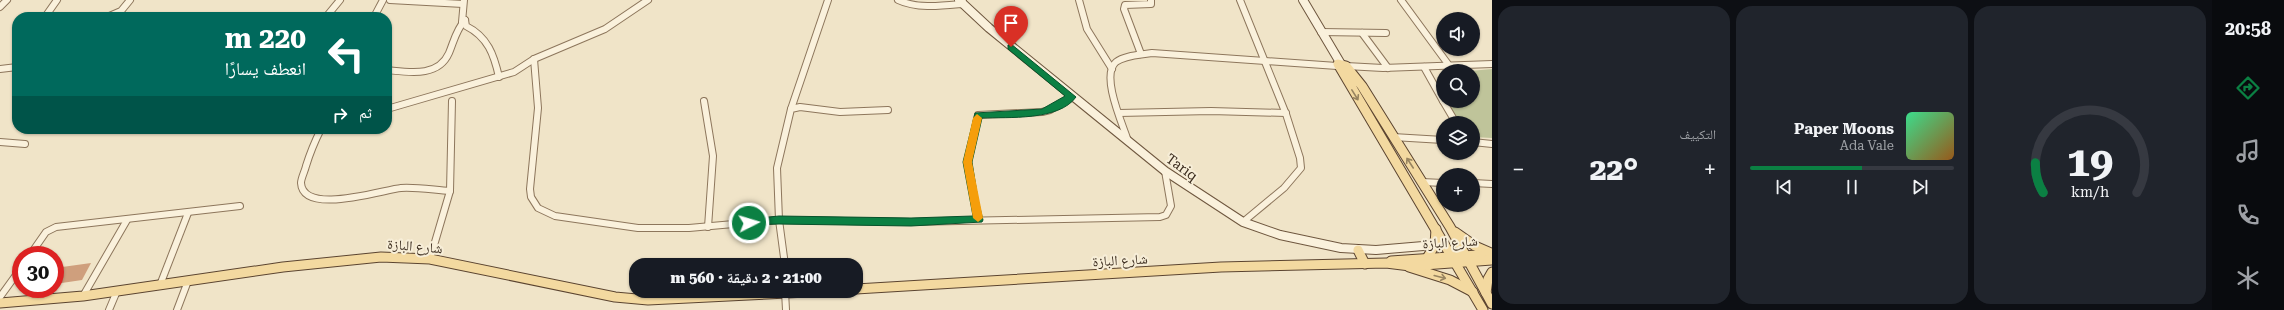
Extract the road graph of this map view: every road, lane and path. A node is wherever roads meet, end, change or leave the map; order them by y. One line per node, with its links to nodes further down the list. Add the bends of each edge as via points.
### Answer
1 (7, 0): 17 (street)
2 (57, 0): 18 (street)
3 (130, 0): 19 (street)
4 (340, 0): 20 (street)
5 (383, 0): 21 (street)
6 (390, 0): 16 (street)
7 (648, 0): 27 (street, via 605,29)
8 (828, 0): 46 (street)
9 (898, 0): 15 (street, via 907,4 929,6)
10 (1079, 0): 36 (street, via 1081,16 1089,38)
11 (1151, 0): 26 (street, via 1151,4 1125,5 1124,9)
12 (1240, 0): 28 (street)
13 (1303, 0): 23 (main road)
14 (1401, 0): 29 (street)
15 (962, 1): 42 (main road, Tariq)
16 (464, 2): 22 (street, via 462,22)
17 (0, 7)
18 (49, 12)
19 (118, 12)
20 (330, 12)
21 (377, 12)
22 (465, 20): 39 (street, via 455,30 446,59 440,65 430,70); 40 (street, via 466,26 479,32 490,46)
23 (1321, 32): 24 (street); 32 (main road)
24 (1362, 33): 25 (street); 37 (street)
25 (1386, 33)
26 (1141, 54): 28 (street, via 1185,54); 36 (street, via 1122,59)
27 (534, 59): 40 (street, via 514,72); 71 (street, via 540,105 530,189 531,197 538,208 555,216 638,228)
28 (1264, 61): 32 (street); 49 (street)
29 (1448, 64)
30 (1480, 64): 31 (street)
31 (1492, 64)
32 (1342, 65): 37 (street); 51 (main road, one-way to 51); 52 (main road, via 1362,86)
33 (1436, 66): 34 (street)
34 (1424, 67): 37 (street); 41 (street)
35 (12, 68): 38 (street)
36 (1112, 68): 48 (street, via 1110,86)
37 (1388, 68)
38 (0, 69)
39 (392, 70)
40 (499, 77): 45 (street)
41 (1436, 88)
42 (1072, 97): 54 (main road, Tariq); 69 (street, via 1042,112 978,115 968,162)
43 (452, 101): 64 (street)
44 (704, 101): 71 (street, via 713,156)
45 (392, 108)
46 (791, 109): 47 (street, via 800,107 840,112); 68 (street, via 778,168)
47 (888, 110)
48 (1119, 113): 49 (street); 54 (street)
49 (1286, 113): 70 (street, via 1302,163 1300,170 1297,176)
50 (318, 134): 64 (street, via 301,182 309,196 332,199 402,188)
51 (1381, 136): 52 (main road); 73 (main road)
52 (1393, 137): 53 (street); 60 (main road, one-way to 52)
53 (1436, 140)
54 (1128, 141): 59 (main road, Tariq)
55 (0, 142): 57 (street)
56 (1480, 143): 58 (street)
57 (25, 144)
58 (1492, 144)
59 (1165, 171): 69 (street, via 1171,206 1166,215 1160,217); 70 (main road, Tariq)
60 (1422, 182): 61 (street); 72 (main road)
61 (1436, 183)
62 (1480, 183): 63 (street)
63 (1492, 184)
64 (450, 191): 80 (street)
65 (240, 206): 66 (street)
66 (188, 213): 67 (street); 90 (street)
67 (127, 220): 75 (street, via 52,229 46,232); 95 (street)
68 (779, 220): 69 (street); 71 (street); 78 (street)
69 (978, 220)
70 (1243, 222): 76 (main road, Tariq, via 1312,243)
71 (708, 227)
72 (1450, 227): 77 (main road, via 1466,240); 81 (main road)
73 (1436, 228): 74 (main road); 82 (main road)
74 (1435, 245): 76 (main road, Tariq); 79 (main road)
75 (36, 246)
76 (1358, 250): 85 (main road)
77 (1492, 254): 81 (main road, شارع البازة)
78 (784, 258)
79 (1426, 258): 82 (main road, شارع البازة); 84 (main road, شارع البازة, via 1393,260)
80 (430, 259): 89 (main road, شارع البازة, via 352,259); 97 (main road, شارع البازة, via 615,297 648,300)
81 (1468, 259): 82 (main road, شارع البازة); 83 (main road, شارع البازة); 94 (main road)
82 (1455, 260): 86 (main road, شارع البازة); 93 (main road)
83 (1492, 260)
84 (1386, 263): 85 (main road, شارع البازة); 86 (main road, شارع البازة)
85 (1365, 264): 91 (main road, شارع البازة, via 1221,267)
86 (1404, 266): 93 (main road, one-way to 93, via 1450,280)
87 (1492, 272): 94 (main road)
88 (12, 280): 96 (street)
89 (188, 281): 90 (main road, شارع البازة); 102 (street)
90 (160, 285): 92 (main road, شارع البازة)
91 (863, 289)
92 (118, 291): 95 (main road, شارع البازة); 101 (street)
93 (1474, 293): 104 (main road)
94 (1486, 293): 100 (main road)
95 (83, 296): 99 (main road, شارع البازة)
96 (0, 297)
97 (682, 298)
98 (785, 298): 103 (street)
99 (0, 303)
100 (1492, 304)
101 (109, 310)
102 (177, 310)
103 (786, 310)
104 (1483, 310)

